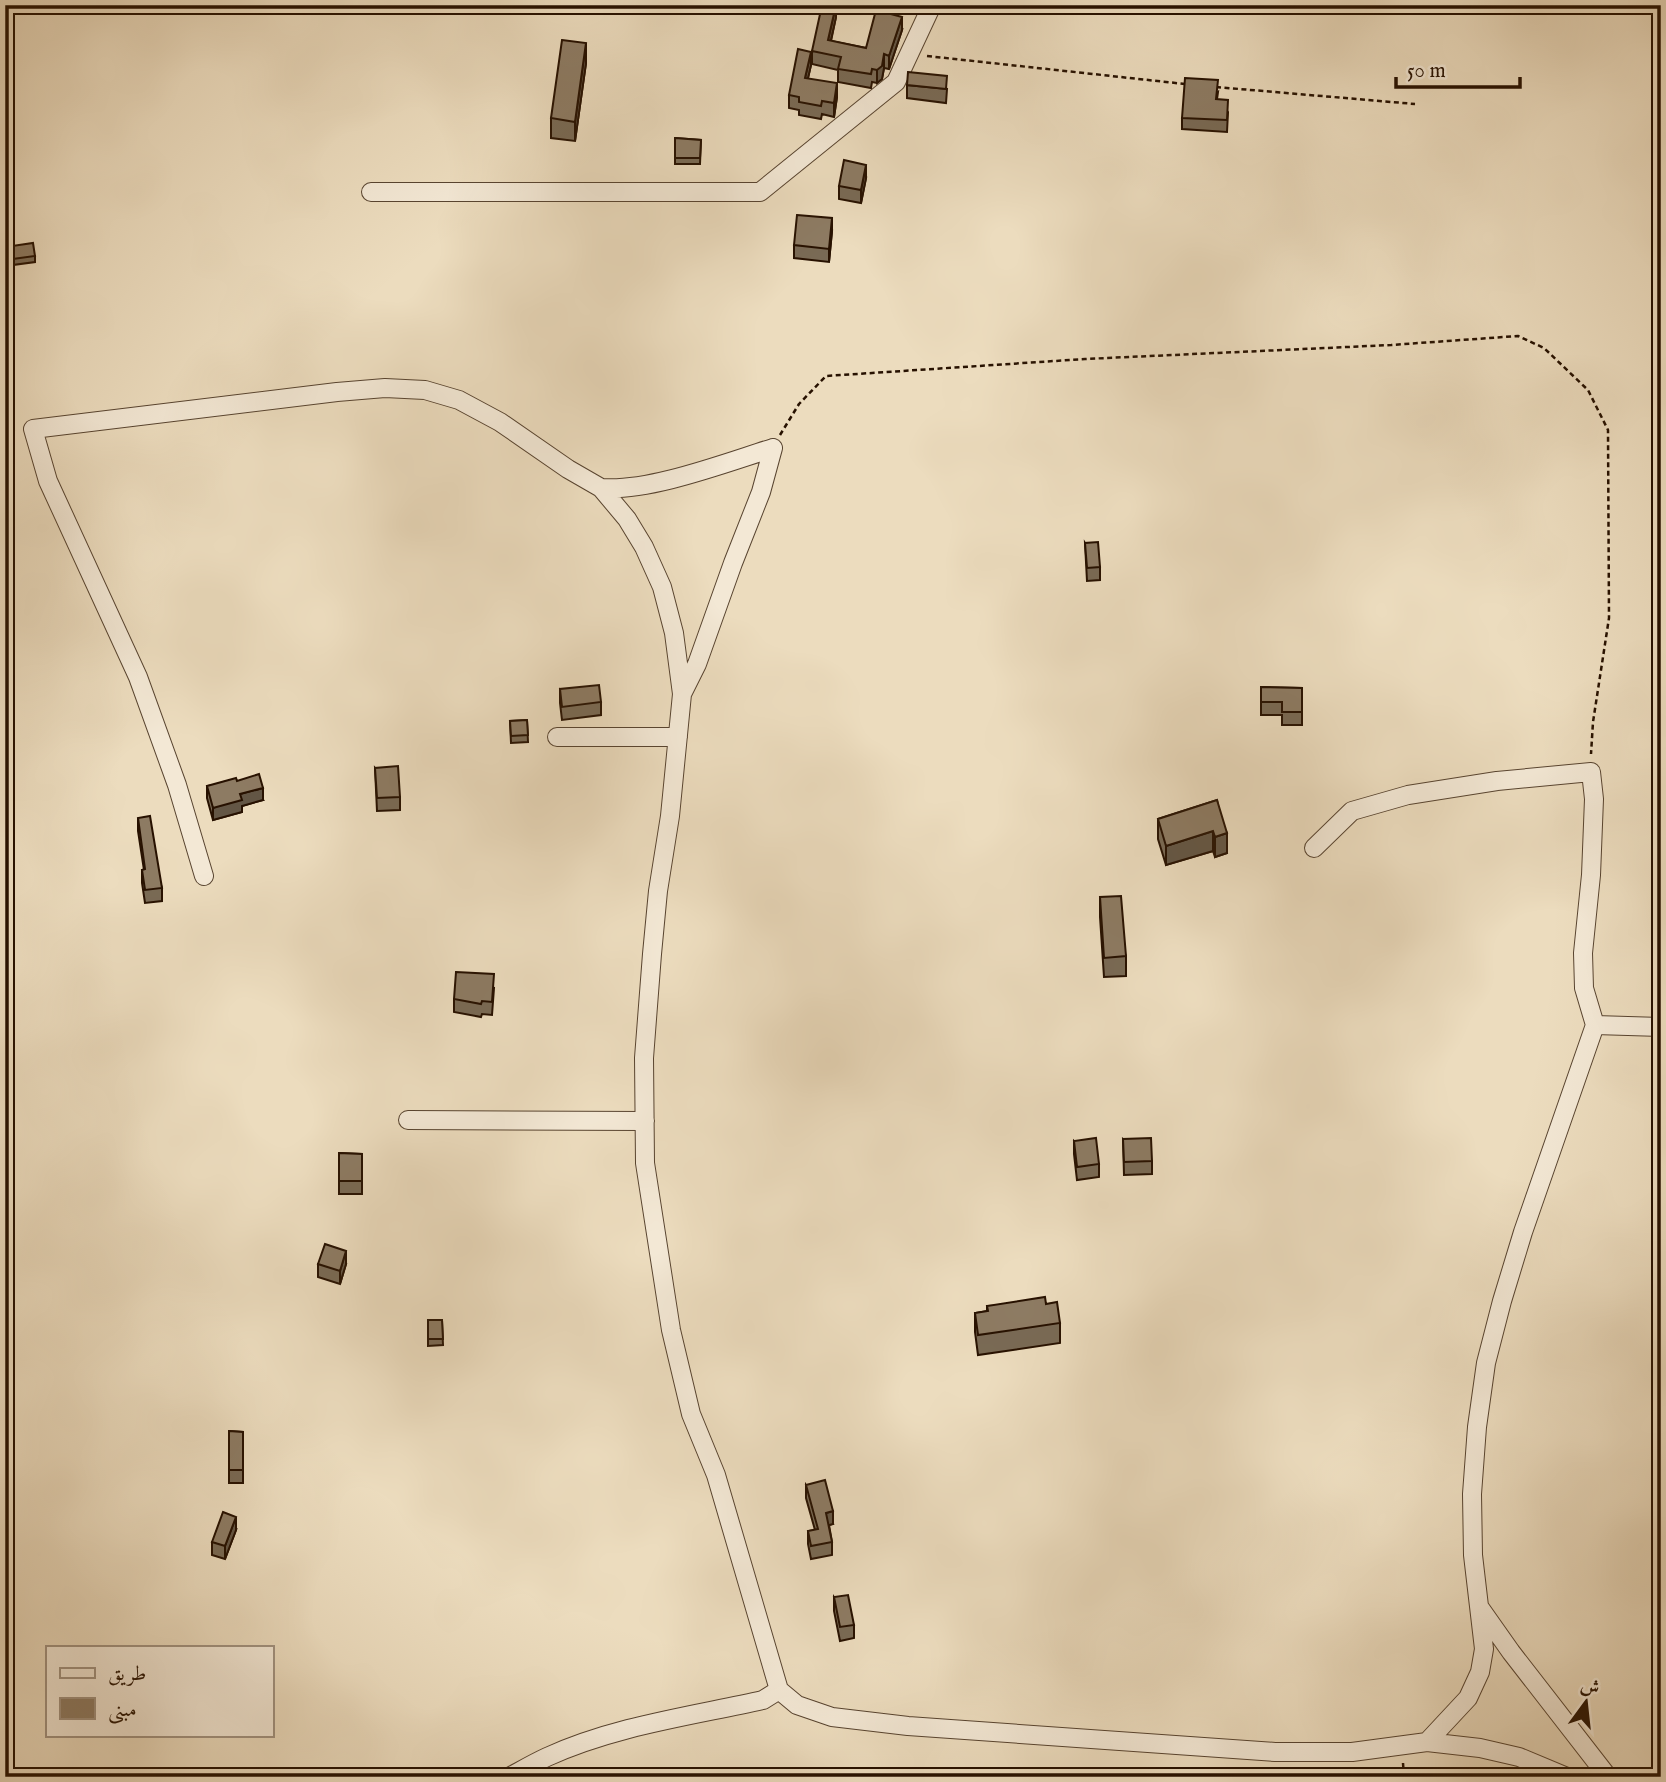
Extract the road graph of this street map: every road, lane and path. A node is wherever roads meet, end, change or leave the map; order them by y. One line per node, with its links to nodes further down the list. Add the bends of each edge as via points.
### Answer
1 (932, 5): 2 (street)
2 (910, 54): 3 (path); 6 (street, via 896,82 760,192)
3 (1187, 84)
4 (1214, 87): 5 (path)
5 (1415, 104)
6 (370, 192)
7 (773, 448): 8 (street, via 620,490); 9 (street, via 761,492); 12 (path, via 799,404 826,376 1518,336 1544,348 1588,390 1608,430 1609,618 1593,722)
8 (601, 488): 9 (street, via 627,519 662,587); 14 (street, via 500,422 459,400 425,390 337,392 33,429 48,481 138,677)
9 (682, 694): 11 (street)
10 (557, 737): 11 (street)
11 (678, 737): 18 (street, via 652,954 644,1058)
12 (1591, 772): 13 (street, via 1408,795 1352,811); 15 (street, via 1592,862 1584,988)
13 (1314, 848)
14 (204, 876)
15 (1595, 1025): 16 (street); 19 (street, via 1523,1232 1486,1363 1472,1493)
16 (1661, 1027)
17 (408, 1120): 18 (street)
18 (645, 1121): 20 (street, via 645,1163 671,1330 691,1414 716,1475)
19 (1478, 1605): 21 (street, via 1484,1649 1480,1672 1468,1698); 24 (street)
20 (779, 1690): 21 (street, via 797,1705 832,1717 959,1731 1275,1752 1352,1752); 22 (street, via 763,1700 578,1745)
21 (1427, 1742): 23 (street, via 1519,1757)
22 (509, 1777)
23 (1567, 1777)
24 (1608, 1777)

